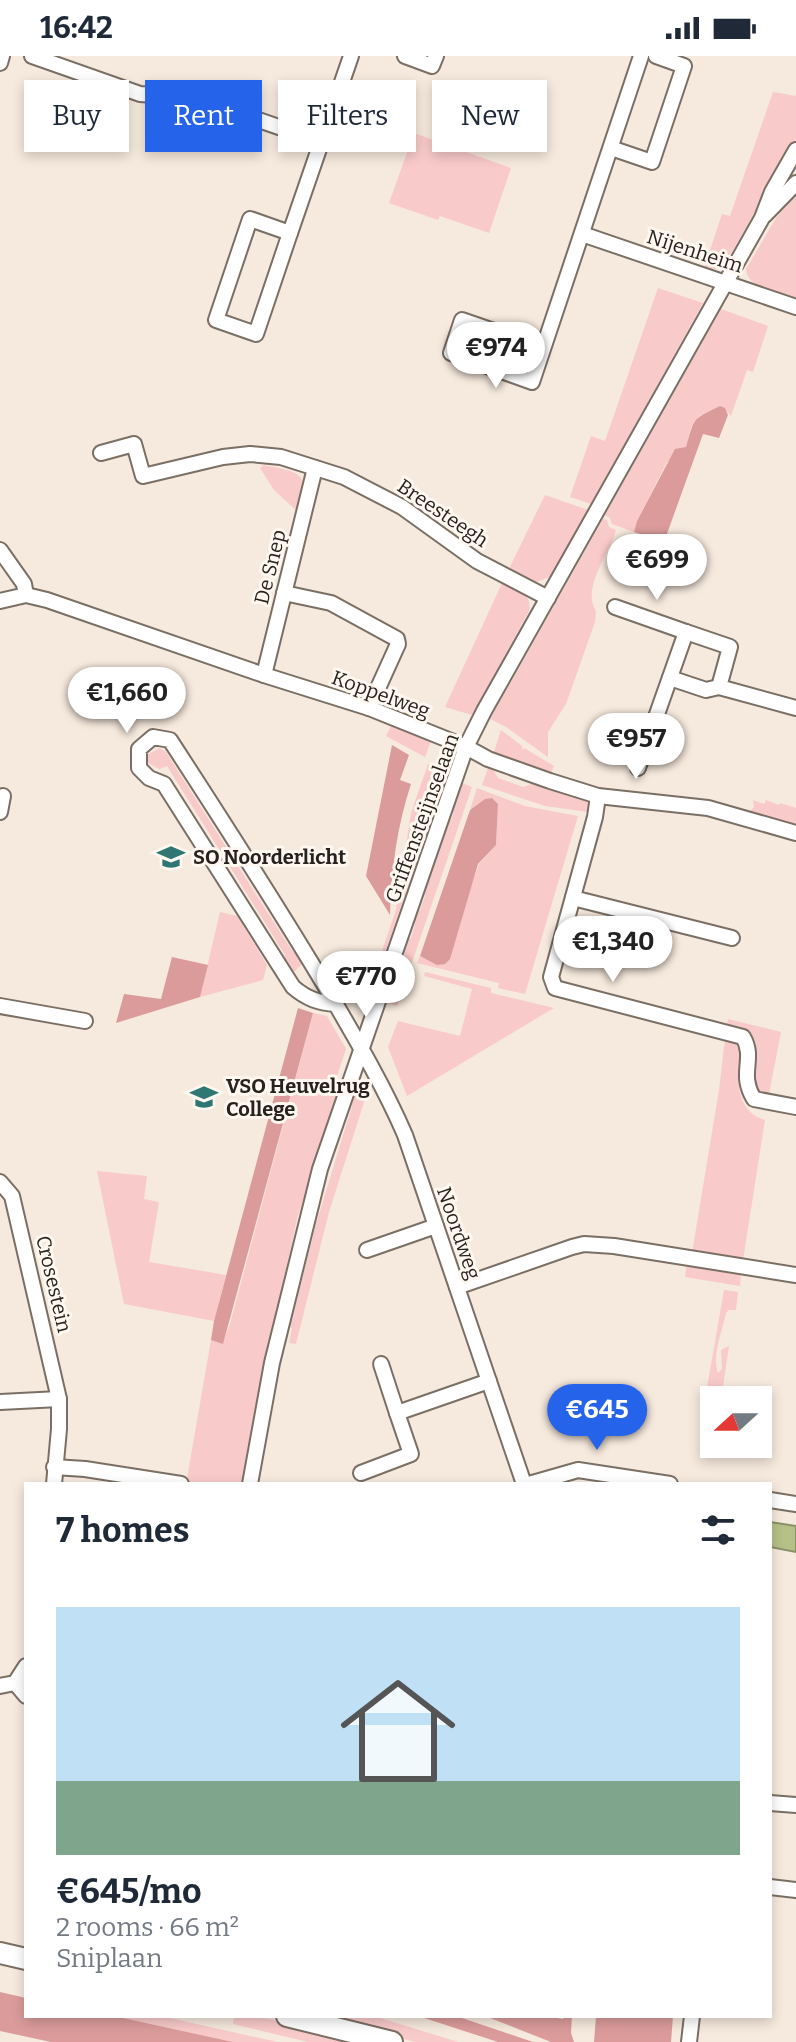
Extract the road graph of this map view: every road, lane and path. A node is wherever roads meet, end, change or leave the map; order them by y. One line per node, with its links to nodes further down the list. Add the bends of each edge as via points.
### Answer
1 (2, 56): 8 (street)
2 (32, 56): 10 (street, via 140,94 195,98)
3 (351, 56): 9 (street)
4 (405, 56): 7 (street)
5 (641, 56): 11 (street)
6 (656, 56): 11 (street, via 684,66 652,162)
7 (434, 61)
8 (0, 63)
9 (343, 80)
10 (278, 127)
11 (611, 148): 17 (street)
12 (796, 150): 15 (street, Griffensteijnselaan)
13 (318, 152): 16 (street)
14 (796, 183): 15 (street, Griffensteijnselaan)
15 (762, 218): 18 (street, Griffensteijnselaan)
16 (290, 233): 16 (street, via 250,219 216,320 256,334)
17 (582, 234): 18 (street, Nijenheim); 20 (street)
18 (724, 281): 19 (street, Nijenheim); 26 (street, Griffensteijnselaan)
19 (796, 307)
20 (543, 348): 20 (street, via 462,320 451,353 532,382)
21 (101, 453): 22 (street, Breesteegh, via 134,444 143,476 250,454)
22 (315, 468): 24 (street, De Snep); 26 (street, Breesteegh, via 402,507 477,561)
23 (0, 550): 25 (street)
24 (284, 593): 30 (street, De Snep); 33 (street, via 331,603 397,639)
25 (26, 595): 27 (street, Koppelweg); 30 (street, Koppelweg)
26 (548, 598): 35 (street, Griffensteijnselaan)
27 (0, 601)
28 (615, 607): 29 (street)
29 (686, 632): 31 (street); 32 (street, via 730,647)
30 (264, 675): 33 (street, Koppelweg)
31 (670, 678): 32 (street, via 706,690); 36 (street)
32 (719, 687): 34 (street)
33 (369, 708): 35 (street, Koppelweg)
34 (796, 708)
35 (466, 747): 38 (street, Koppelweg); 46 (street, Griffensteijnselaan)
36 (638, 768)
37 (3, 796): 39 (street)
38 (598, 796): 40 (street, Koppelweg, via 708,808); 41 (street)
39 (0, 812)
40 (796, 833)
41 (573, 898): 42 (street); 47 (street, via 551,977 555,988 743,1037 749,1048 745,1076 754,1099)
42 (732, 938)
43 (336, 1004): 43 (street, Noordweg, via 170,740 153,737 139,749 139,768 164,784 293,987 304,997); 46 (street, Noordweg)
44 (0, 1006): 45 (street)
45 (85, 1021)
46 (362, 1052): 49 (street, Noordweg, via 405,1135); 62 (street, Griffensteijnselaan, via 320,1169 289,1288)
47 (796, 1107)
48 (0, 1182): 55 (street, Crosestein, via 12,1196)
49 (436, 1226): 50 (street); 52 (street, Noordweg)
50 (367, 1250)
51 (796, 1275): 52 (street, via 584,1244)
52 (457, 1287): 54 (street, Noordweg)
53 (381, 1364): 57 (street)
54 (489, 1381): 57 (street); 63 (street, Noordweg)
55 (59, 1399): 56 (street); 58 (street, Crosestein)
56 (0, 1402)
57 (397, 1413): 59 (street, via 411,1454)
58 (54, 1467): 60 (street, Crosestein); 61 (street)
59 (361, 1473)
60 (54, 1482)
61 (168, 1482)
62 (250, 1482)
63 (525, 1482)
64 (533, 1482): 65 (street, via 584,1470)
65 (658, 1482)
66 (772, 1500): 67 (street)
67 (796, 1504)
68 (24, 1668): 69 (street)
69 (7, 1685)
70 (772, 1803): 71 (street)
71 (796, 1805)
72 (772, 1887): 73 (street)
73 (796, 1890)
74 (0, 1953): 75 (street)
75 (24, 1959)
76 (295, 2018): 78 (street)
77 (692, 2018): 79 (street)
78 (392, 2042)
79 (689, 2042)

